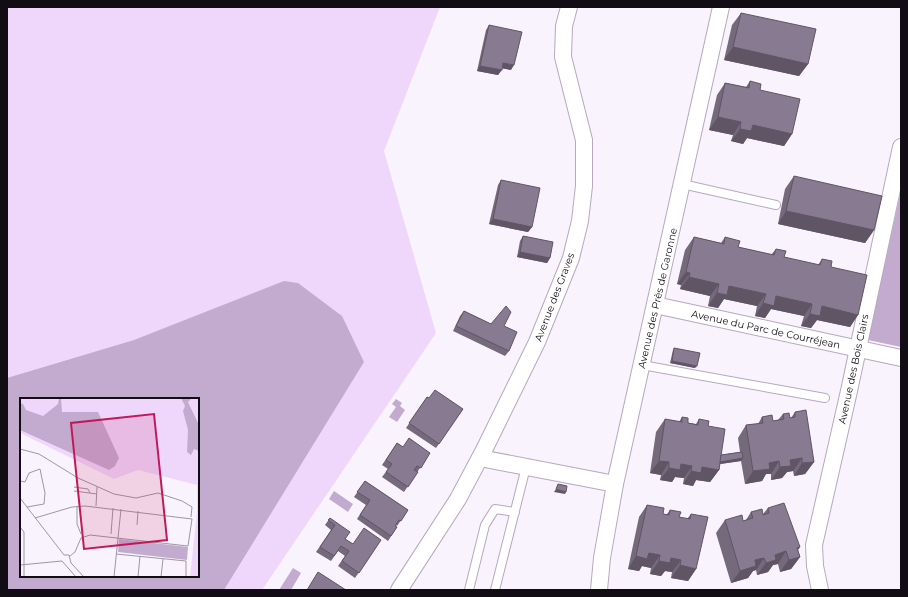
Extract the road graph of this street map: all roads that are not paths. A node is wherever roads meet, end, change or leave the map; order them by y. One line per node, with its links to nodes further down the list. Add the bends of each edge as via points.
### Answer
1 (569, 7): 11 (street, Avenue des Graves, via 564,26 563,57 584,140 584,186 580,221 571,258 556,297 537,342)
2 (721, 7): 4 (street, Avenue des Près de Garonne)
3 (901, 147): 7 (street, Avenue des Bois Clairs)
4 (682, 184): 5 (lane); 6 (street, Avenue des Près de Garonne)
5 (776, 205)
6 (655, 304): 7 (street, Avenue du Parc de Courréjean); 9 (street, Avenue des Près de Garonne)
7 (857, 349): 8 (street, Avenue du Parc de Courréjean); 19 (street, Avenue des Bois Clairs, via 814,545)
8 (901, 358)
9 (642, 365): 10 (lane); 13 (street, Avenue des Près de Garonne)
10 (825, 398)
11 (480, 458): 12 (street); 15 (street, Avenue des Graves, via 458,499)
12 (526, 467): 13 (street); 14 (lane)
13 (615, 484): 18 (street, Avenue des Près de Garonne)
14 (515, 512): 16 (lane, via 494,508 485,525); 17 (lane)
15 (399, 590)
16 (469, 590)
17 (495, 590)
18 (599, 590)
19 (820, 590)

